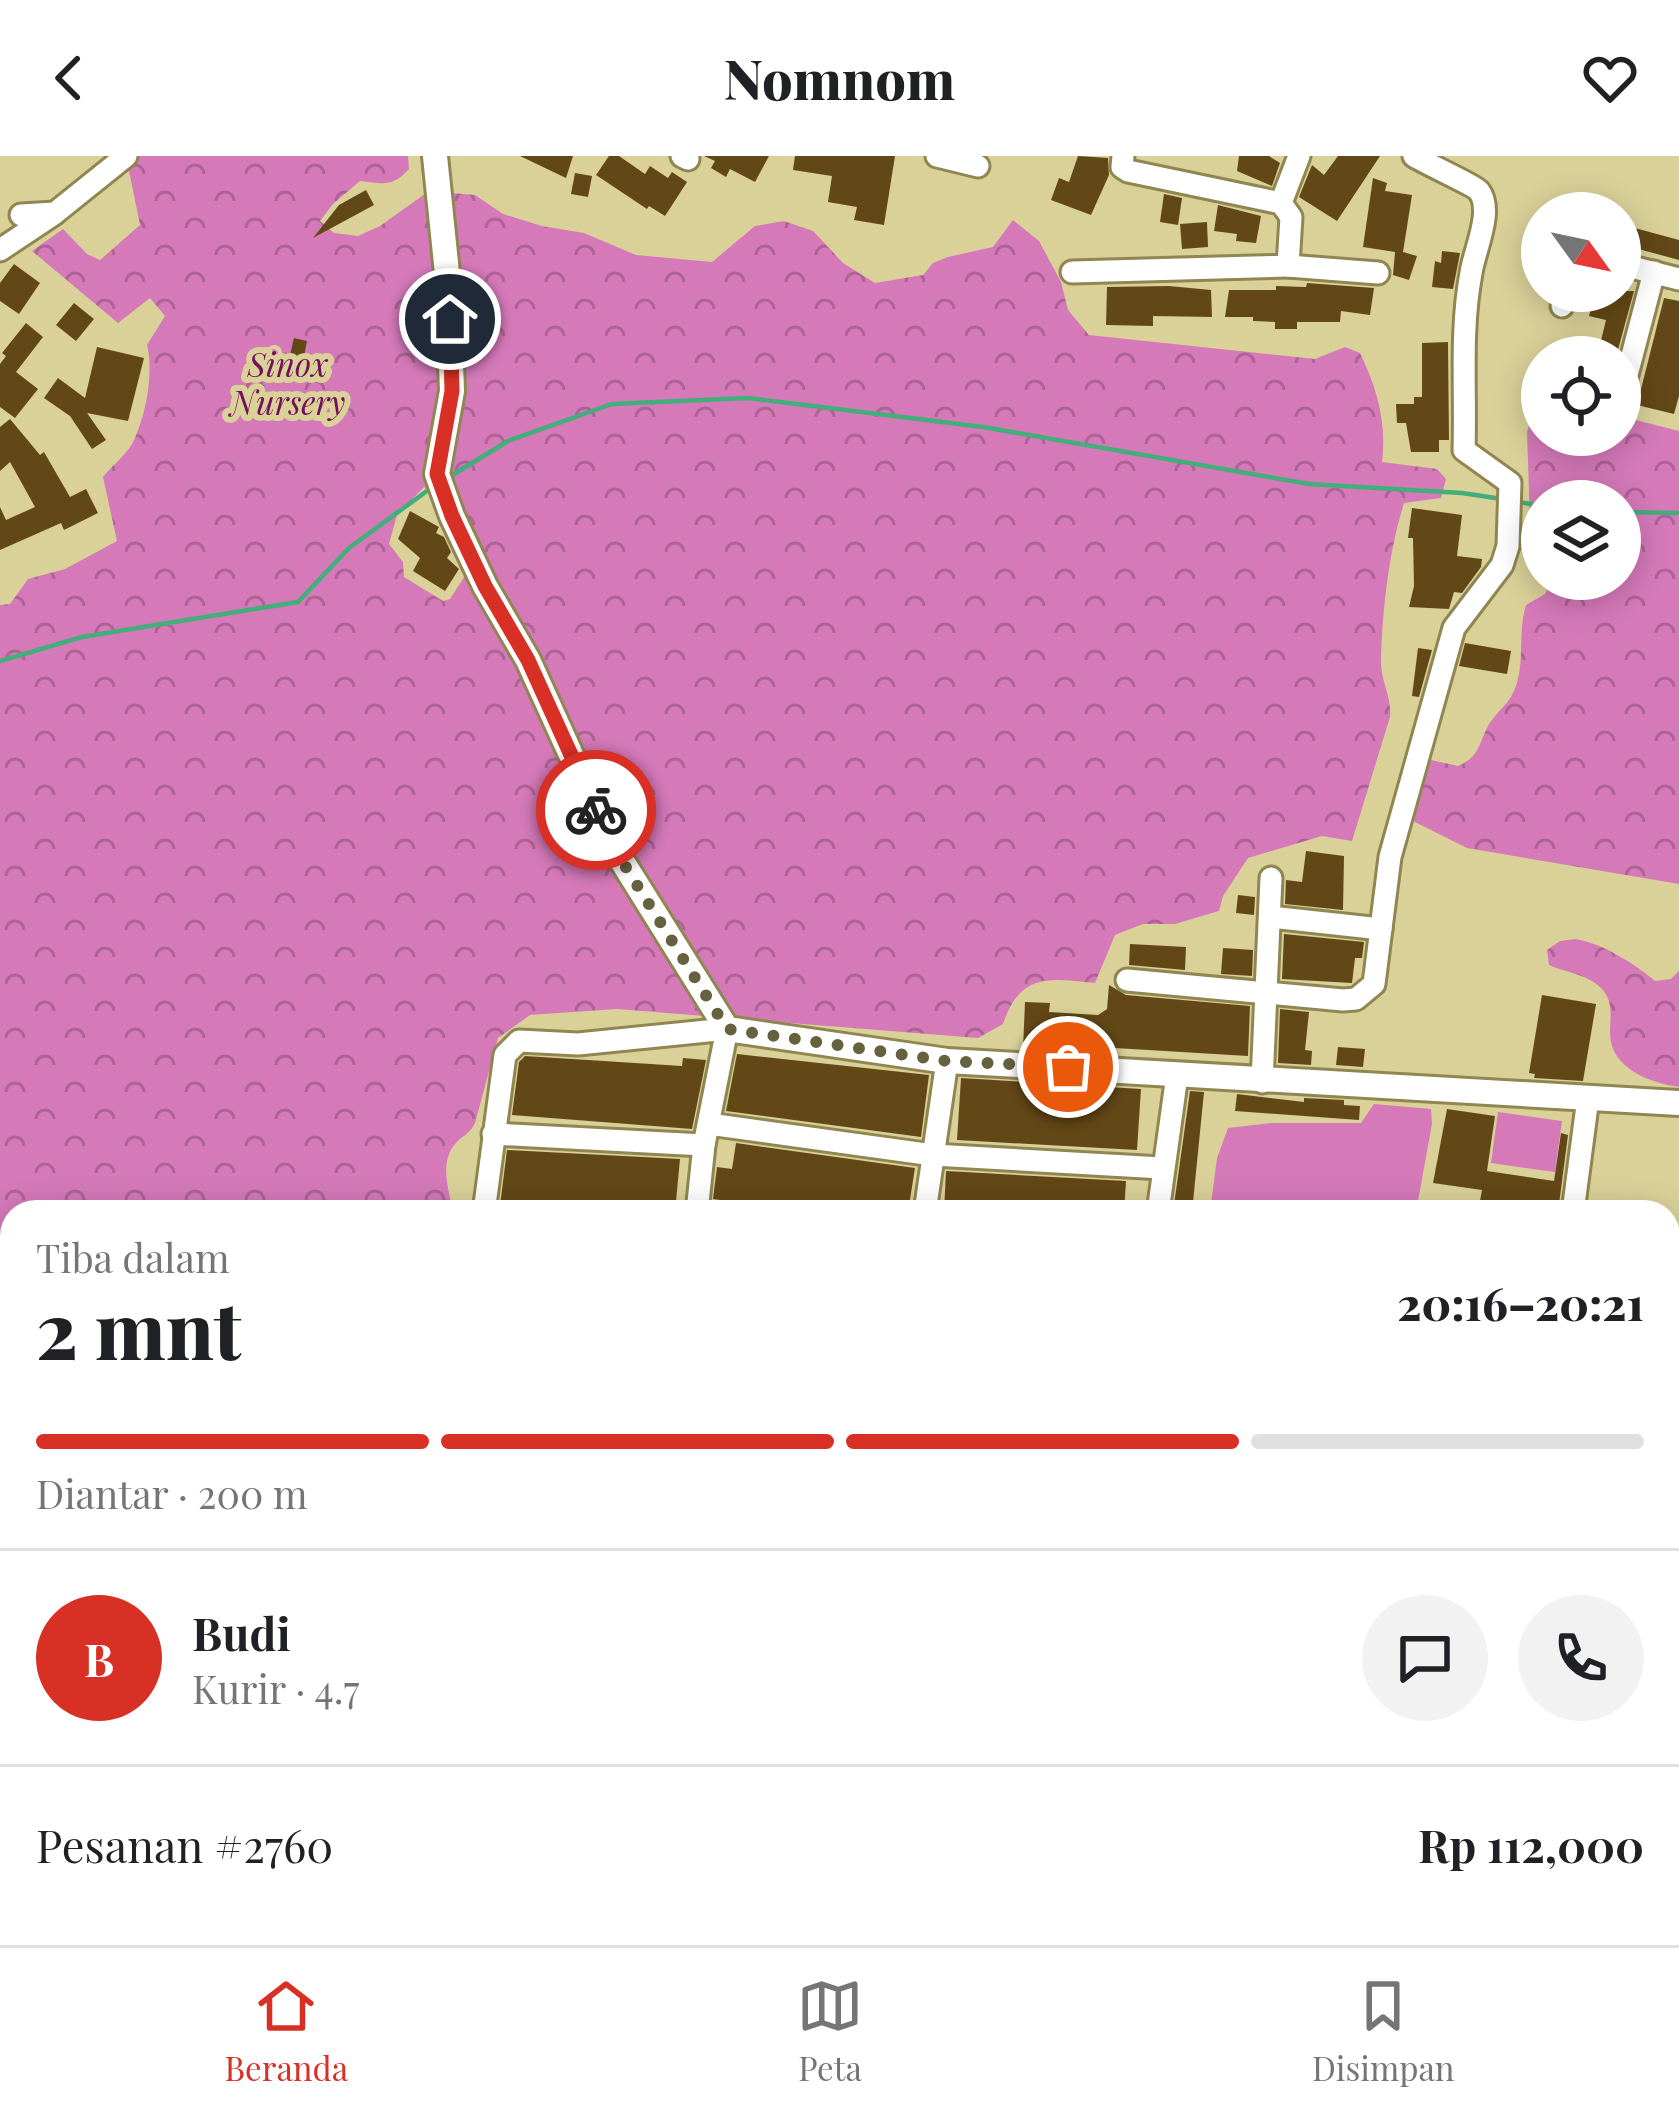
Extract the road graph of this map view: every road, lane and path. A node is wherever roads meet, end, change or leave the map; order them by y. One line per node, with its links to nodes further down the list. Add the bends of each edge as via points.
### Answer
1 (126, 156): 9 (street)
2 (435, 156): 24 (street, via 452,391 437,474 612,845)
3 (937, 156): 7 (street)
4 (1123, 156): 8 (street, via 1128,171)
5 (1299, 156): 8 (street)
6 (1414, 156): 21 (street, via 1481,195 1462,356 1464,450 1510,483 1508,547 1454,628 1390,857)
7 (978, 166)
8 (1281, 203): 12 (street, via 1291,217)
9 (55, 213): 10 (street); 11 (street)
10 (21, 214)
11 (0, 250)
12 (1288, 266): 14 (street); 16 (street)
13 (1641, 269): 15 (street)
14 (1072, 272)
15 (1654, 272): 17 (street); 18 (street)
16 (1378, 273)
17 (1679, 279)
18 (1637, 336)
19 (1271, 878): 20 (street)
20 (1270, 917): 21 (street); 23 (street)
21 (1381, 929): 23 (street, via 1374,984 1356,999)
22 (1127, 980): 23 (street)
23 (1267, 991): 27 (street)
24 (727, 1029): 25 (street); 30 (street, via 519,1041 505,1054); 31 (street)
25 (947, 1061): 26 (street); 32 (street)
26 (1177, 1075): 27 (street); 33 (street)
27 (1262, 1082): 28 (street)
28 (1588, 1098): 29 (street); 38 (street)
29 (1679, 1103)
30 (493, 1134): 31 (street); 34 (street)
31 (707, 1135): 32 (street); 35 (street)
32 (933, 1155): 33 (street); 36 (street)
33 (1162, 1168): 37 (street)
34 (485, 1200)
35 (699, 1200)
36 (927, 1200)
37 (1159, 1200)
38 (1575, 1200)

